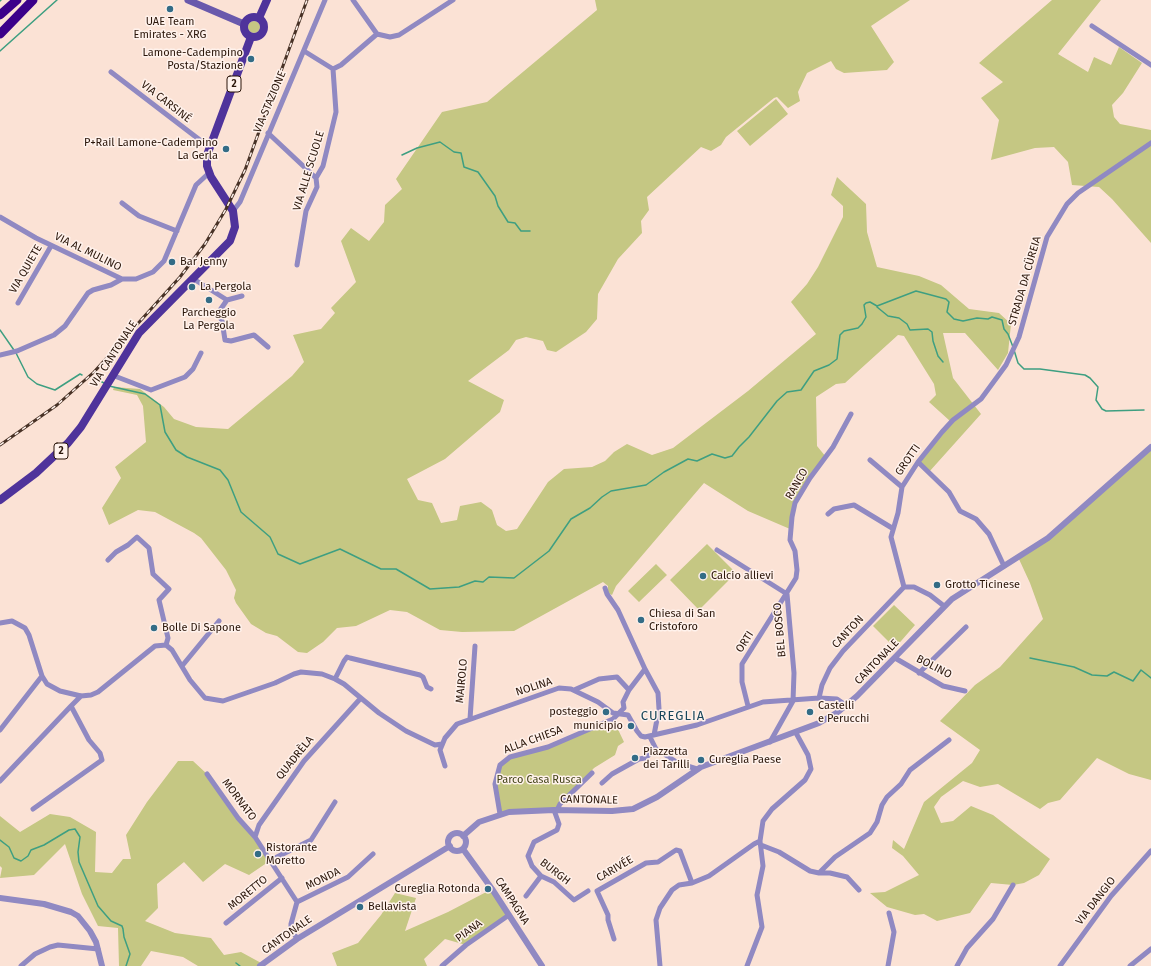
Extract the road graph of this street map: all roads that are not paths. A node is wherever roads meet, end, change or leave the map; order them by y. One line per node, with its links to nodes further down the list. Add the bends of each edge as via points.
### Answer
1 (17, 0): 8 (highway)
2 (32, 0): 12 (highway); 13 (highway)
3 (190, 0): 10 (main road)
4 (267, 0): 9 (main road)
5 (325, 0): 16 (street, VIA STAZIONE)
6 (353, 0): 14 (street)
7 (453, 0): 14 (street, via 399,34 390,37)
8 (0, 15)
9 (259, 18): 10 (main road, via 249,18); 15 (main road, via 264,23 263,31)
10 (244, 24): 15 (main road, via 246,33)
11 (1092, 26): 17 (street)
12 (0, 28)
13 (0, 34)
14 (377, 34): 18 (street)
15 (251, 37): 22 (main road, 2)
16 (304, 51): 18 (street); 20 (street, VIA STAZIONE)
17 (1151, 65)
18 (333, 69): 24 (street, VIA ALLE SCUOLE, via 336,116 323,166)
19 (112, 72): 22 (street, VIA CARSINÉ)
20 (268, 133): 24 (street); 26 (street, VIA STAZIONE, via 240,202)
21 (1151, 143): 37 (street, STRADA DA CÜREIA, via 1078,193 1063,210 1047,237)
22 (209, 147): 23 (main road, 2)
23 (209, 173): 26 (main road, 2); 28 (street, VIA AL MULINO, via 196,185)
24 (316, 178): 30 (street, VIA ALLE SCUOLE, via 317,187 306,211)
25 (122, 203): 28 (street, via 139,216)
26 (233, 211): 31 (main road, VIA CANTONALE / 2, via 235,227 230,241)
27 (0, 217): 29 (street, VIA AL MULINO)
28 (177, 231): 32 (street, VIA AL MULINO, via 164,261 157,270 141,278)
29 (51, 246): 32 (street, VIA AL MULINO); 35 (street, VIA QUIETE)
30 (297, 265)
31 (192, 278): 34 (street); 40 (main road, VIA CANTONALE / 2, via 139,333)
32 (122, 280): 39 (street, via 90,291 60,331 51,337 16,352)
33 (242, 296): 34 (street)
34 (228, 300): 36 (street, via 218,313 222,320 225,340 246,339 254,335)
35 (18, 303)
36 (268, 347)
37 (1013, 352): 44 (street, GROTTI, via 988,391 976,404 954,420)
38 (202, 353): 40 (street, via 185,377 151,390)
39 (0, 355)
40 (109, 381): 46 (main road, VIA CANTONALE / 2, via 81,427 62,450 31,478)
41 (851, 414): 54 (street, RANCO, via 834,447 795,503 790,540 795,551 797,570 796,578)
42 (1151, 447): 51 (street, CANTONALE, via 1048,538)
43 (870, 460): 45 (street)
44 (918, 462): 45 (street, GROTTI); 51 (street, via 949,492 960,510 976,520 989,534)
45 (902, 487): 48 (street, GROTTI, via 898,513)
46 (0, 500)
47 (828, 514): 48 (street, via 834,509 854,505)
48 (892, 528): 52 (street, GROTTI, via 891,537)
49 (717, 550): 54 (street, BEL BOSCO)
50 (108, 560): 59 (street, via 137,537 149,548 153,574 169,589 159,600 168,638)
51 (1004, 566): 55 (street, CANTONALE)
52 (904, 587): 55 (street, via 914,587); 72 (street, CANTON, via 843,651 830,668 822,684)
53 (605, 588): 63 (street)
54 (787, 594): 74 (street, BEL BOSCO, via 794,673); 76 (street, ORTI, via 742,664 742,682)
55 (944, 606): 61 (street, CANTONALE)
56 (219, 621): 62 (street)
57 (0, 623): 65 (street, via 12,621 25,628)
58 (966, 626): 64 (street)
59 (166, 645): 62 (street); 71 (street, via 155,646 98,692)
60 (475, 646): 79 (street, MAIROLO)
61 (895, 658): 64 (street, BOLINO); 77 (street, CANTONALE)
62 (182, 666): 66 (street, via 205,698 223,701 294,674 309,673)
63 (645, 669): 69 (street); 82 (street, via 658,693 659,709)
64 (919, 673): 70 (street, BOLINO, via 943,686)
65 (42, 676): 71 (street, via 47,684 60,691); 80 (street)
66 (335, 679): 67 (street, via 347,657 420,675); 73 (street)
67 (431, 689)
68 (574, 690): 69 (street, via 599,679 617,677); 78 (street, NOLINA); 79 (street, NOLINA, via 559,688)
69 (629, 690): 78 (street, via 623,702 624,708)
70 (965, 691)
71 (81, 696): 75 (street)
72 (819, 698): 74 (street); 77 (street, via 837,699)
73 (360, 699): 85 (street, via 406,731 435,745); 100 (street, QUADRÈLA, via 304,761 259,825)
74 (793, 701): 76 (street, via 763,702); 84 (street, BEL BOSCO)
75 (71, 706): 93 (street); 96 (street, via 102,760)
76 (748, 706): 82 (street, via 698,725)
77 (847, 706): 81 (street, CANTONALE)
78 (619, 714): 82 (street, NOLINA, via 628,715 641,736); 98 (street, ALLA CHIESA, via 594,728 548,747 504,761 497,769 495,784)
79 (470, 719): 85 (street, NOLINA, via 454,727)
80 (0, 730)
81 (796, 733): 84 (street, CANTONALE); 101 (street, via 810,759 811,769 805,780 763,821)
82 (652, 736): 86 (street)
83 (949, 740): 107 (street, via 910,770 887,797 870,833 835,857)
84 (770, 742): 90 (street, CANTONALE)
85 (442, 744): 89 (street, via 440,750)
86 (656, 749): 87 (street); 94 (street, via 645,758 612,774)
87 (675, 761)
88 (681, 764): 90 (street)
89 (445, 766)
90 (697, 769): 97 (street, CANTONALE, via 657,797 633,809)
91 (592, 773): 97 (street)
92 (207, 774): 100 (street, MORNATO, via 238,818)
93 (0, 781)
94 (602, 783)
95 (335, 802): 106 (street, via 311,840)
96 (33, 808)
97 (555, 810): 98 (street, CANTONALE); 108 (street, BURGH, via 559,824 557,830 534,842 528,856)
98 (500, 814): 99 (street, CANTONALE, via 479,822)
99 (463, 836): 102 (street, via 453,834 448,841); 103 (street, via 466,842)
100 (255, 837): 106 (street, MORETTO)
101 (760, 843): 107 (street); 110 (street, via 754,844 709,876); 130 (street, via 763,866 756,895 762,927)
102 (450, 846): 103 (street, via 454,850); 120 (street, CANTONALE)
103 (463, 849): 118 (street, CAMPAGNA)
104 (1151, 851): 133 (street, VIA DANGIO, via 1111,896)
105 (372, 854): 116 (street, MONDA, via 348,877)
106 (271, 860): 109 (street, MORETTO)
107 (819, 873): 112 (street, via 847,877)
108 (540, 876): 113 (street, BURGH, via 554,882 574,900); 114 (street)
109 (282, 878): 116 (street, MORETTO); 119 (street, MORETTO)
110 (692, 883): 121 (street, CARIVÉE, via 680,851 676,850 658,862 646,863 597,891 608,915); 129 (street, via 674,888 658,912 656,924)
111 (1013, 885): 132 (street, via 992,919 967,948)
112 (859, 890)
113 (588, 891)
114 (526, 896)
115 (0, 898): 122 (street, via 44,904 71,912 88,927)
116 (297, 902): 120 (street, via 291,924)
117 (889, 913): 131 (street, via 894,932)
118 (509, 915): 127 (street, PIANA, via 466,945); 128 (street, CAMPAGNA)
119 (226, 923)
120 (297, 939): 126 (street, CANTONALE)
121 (614, 939)
122 (98, 950): 124 (street, via 50,947 35,954); 125 (street)
123 (1151, 950): 134 (street)
124 (21, 966)
125 (102, 966)
126 (260, 966)
127 (442, 966)
128 (542, 966)
129 (660, 966)
130 (747, 966)
131 (888, 966)
132 (957, 966)
133 (1060, 966)
134 (1130, 966)

